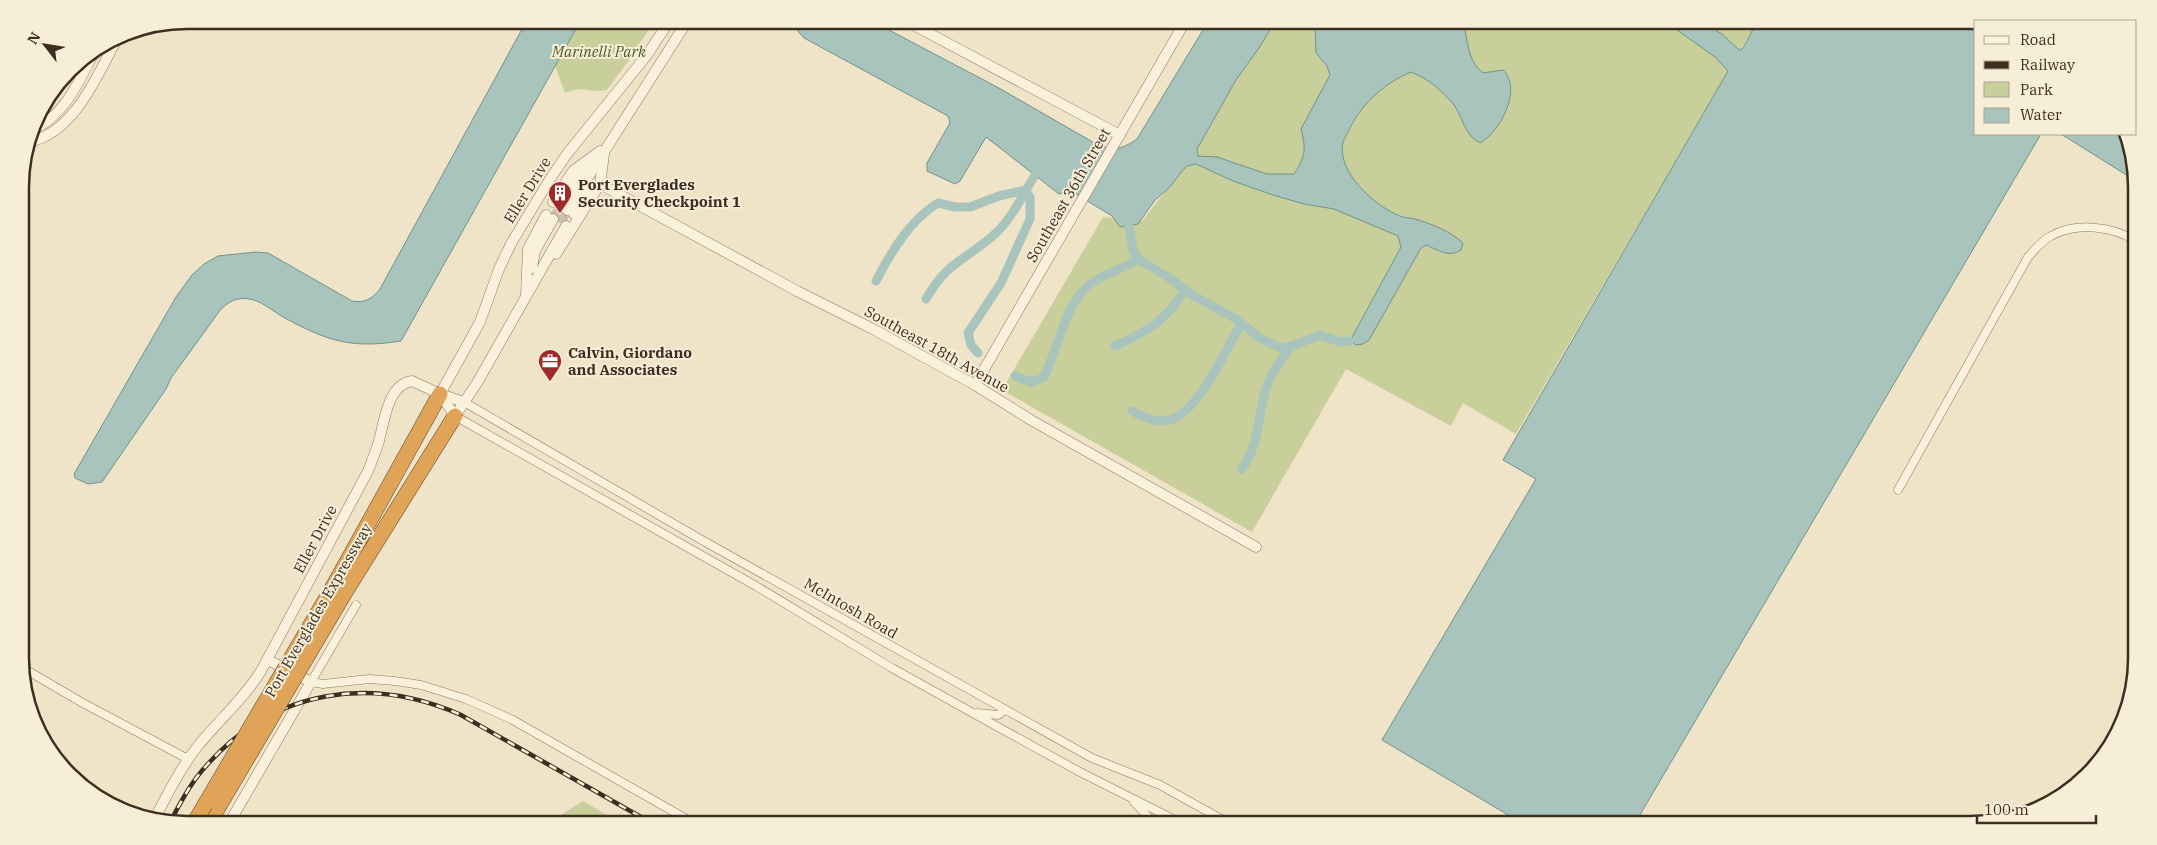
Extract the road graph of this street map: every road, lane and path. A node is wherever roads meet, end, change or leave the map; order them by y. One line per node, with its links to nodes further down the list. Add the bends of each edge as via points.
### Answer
1 (658, 29): 7 (street)
2 (664, 29): 7 (street, Eller Drive)
3 (683, 29): 9 (street, Eller Drive)
4 (921, 29): 11 (street)
5 (1181, 29): 11 (street, Southeast 36th Street)
6 (111, 48): 12 (street, via 70,118 59,128)
7 (647, 55): 9 (street); 14 (street, Eller Drive)
8 (88, 63): 10 (street, via 60,110)
9 (654, 76): 13 (street, Eller Drive)
10 (42, 124)
11 (1120, 135): 19 (street, Southeast 36th Street)
12 (36, 139)
13 (605, 148): 15 (street, Eller Drive); 15 (street, Eller Drive, via 564,208); 16 (street, Eller Drive)
14 (560, 164): 15 (street); 20 (street, Eller Drive, via 512,242 480,322)
15 (573, 171)
16 (600, 184): 18 (street, Eller Drive); 19 (street, Southeast 18th Avenue)
17 (2128, 238): 23 (street, via 2107,229 2074,227 2050,236 2028,257)
18 (526, 298): 18 (street, Eller Drive, via 543,253 556,221 528,249); 21 (street, Eller Drive)
19 (975, 385): 24 (street, Southeast 18th Avenue)
20 (440, 394): 21 (street, Eller Drive); 22 (street); 25 (highway, Port Everglades Expressway); 27 (street, Eller Drive, via 412,382 403,384 396,391 368,471)
21 (464, 402): 22 (street, Eller Drive); 30 (street, McIntosh Road)
22 (455, 416): 25 (highway, Port Everglades Expressway); 31 (street, McIntosh Road)
23 (1898, 490)
24 (1256, 547)
25 (338, 590): 35 (highway, Port Everglades Expressway, bridge); 36 (highway, Port Everglades Expressway, bridge)
26 (356, 605): 29 (street)
27 (268, 660): 29 (street); 32 (street, Eller Drive, via 243,698)
28 (29, 672): 32 (street)
29 (311, 682): 37 (street); 38 (street, via 395,681 421,685 466,699 511,719)
30 (1005, 710): 31 (street, via 998,715); 41 (street, McIntosh Road, via 1092,758 1160,785)
31 (972, 713): 33 (street, McIntosh Road)
32 (188, 759): 34 (street, Eller Drive)
33 (1129, 797): 39 (street, McIntosh Road); 40 (street, McIntosh Road)
34 (158, 813)
35 (199, 816)
36 (213, 816)
37 (233, 816)
38 (681, 816)
39 (1147, 816)
40 (1167, 816)
41 (1216, 816)

